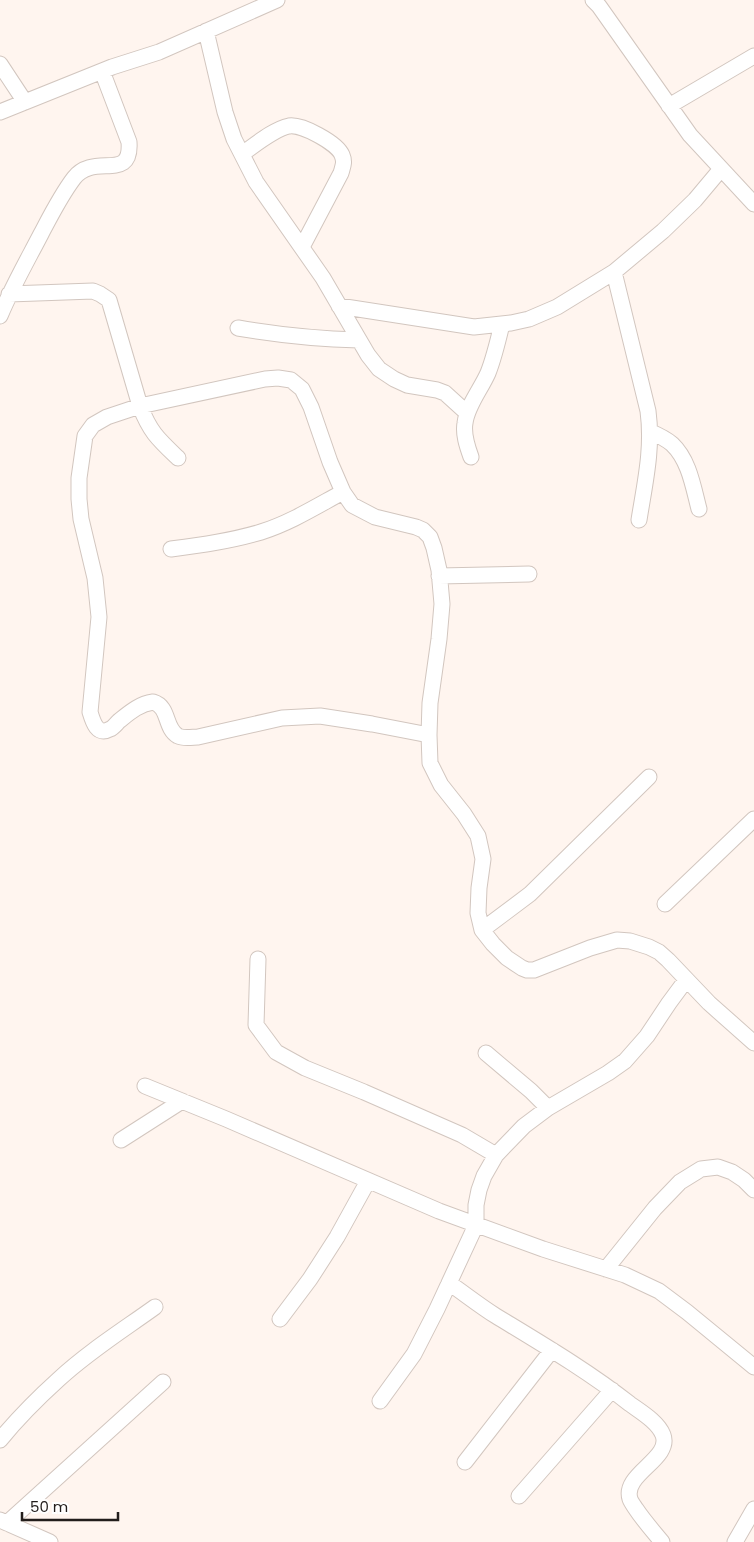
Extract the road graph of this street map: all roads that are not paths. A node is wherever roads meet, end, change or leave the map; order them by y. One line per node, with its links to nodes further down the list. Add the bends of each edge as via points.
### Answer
1 (277, 0): 3 (street)
2 (593, 0): 8 (street)
3 (206, 31): 6 (street, via 159,52); 10 (street, via 225,112)
4 (754, 56): 8 (street)
5 (0, 64): 7 (street)
6 (102, 71): 7 (street); 15 (street, via 130,152 121,165 94,166 76,176)
7 (24, 102): 9 (street)
8 (669, 106): 11 (street)
9 (0, 112)
10 (242, 154): 13 (street, via 256,182); 13 (street, via 289,126 303,127 318,134 340,151 344,162 341,173)
11 (721, 169): 12 (street); 14 (street, via 663,232)
12 (754, 204)
13 (302, 248): 16 (street)
14 (614, 272): 18 (street, via 557,307 530,319); 23 (street)
15 (9, 294): 17 (street); 21 (street, via 93,291 109,300)
16 (339, 306): 18 (street, via 474,327); 20 (street)
17 (0, 316)
18 (502, 324): 22 (street, via 488,373)
19 (238, 328): 20 (street, via 293,337)
20 (359, 340): 22 (street, via 380,369 394,379 445,393)
21 (140, 406): 25 (street, via 151,431); 26 (street, via 265,379 290,380 302,390 311,407); 32 (street, via 94,424 85,436 79,478 81,519 95,578 99,617 90,712 97,728 103,731 110,729 138,707 153,702 162,707 172,729 187,738 282,718 320,716)
22 (467, 413): 24 (street, via 465,439)
23 (651, 432): 27 (street, via 670,442 681,454); 28 (street)
24 (471, 457)
25 (178, 458)
26 (343, 492): 29 (street, via 262,532); 31 (street, via 352,505 375,518 423,530 434,548)
27 (699, 509)
28 (639, 520)
29 (171, 549)
30 (529, 574): 31 (street)
31 (439, 576): 32 (street, via 442,604)
32 (429, 735): 36 (street, via 430,763 441,786 478,836 483,859 478,913)
33 (649, 777): 36 (street, via 530,894)
34 (754, 819): 35 (street)
35 (665, 904)
36 (482, 930): 38 (street, via 507,958 527,970 617,940 649,946 668,960)
37 (258, 959): 45 (street, via 256,1025 276,1052 305,1068 462,1135)
38 (686, 980): 39 (street); 43 (street, via 626,1061)
39 (754, 1043)
40 (486, 1054): 43 (street)
41 (145, 1086): 42 (street)
42 (182, 1101): 44 (street); 46 (street)
43 (548, 1108): 45 (street, via 524,1126)
44 (121, 1140)
45 (496, 1156): 48 (street, via 479,1190)
46 (368, 1181): 48 (street); 52 (street, via 337,1237)
47 (754, 1190): 49 (street, via 732,1172 718,1167 701,1169 680,1182 655,1208)
48 (476, 1225): 49 (street); 50 (street)
49 (606, 1269): 54 (street, via 659,1291)
50 (449, 1283): 53 (street); 57 (street, via 414,1354)
51 (155, 1307): 58 (street, via 60,1378)
52 (280, 1319)
53 (552, 1350): 56 (street); 59 (street)
54 (754, 1367)
55 (163, 1382): 62 (street)
56 (612, 1390): 60 (street); 65 (street, via 655,1424 663,1435 662,1451 630,1489 630,1499)
57 (380, 1402)
58 (0, 1440)
59 (465, 1462)
60 (519, 1496)
61 (754, 1509): 66 (street)
62 (4, 1521): 64 (street)
63 (754, 1530): 66 (street)
64 (50, 1542)
65 (662, 1542)
66 (737, 1542)

